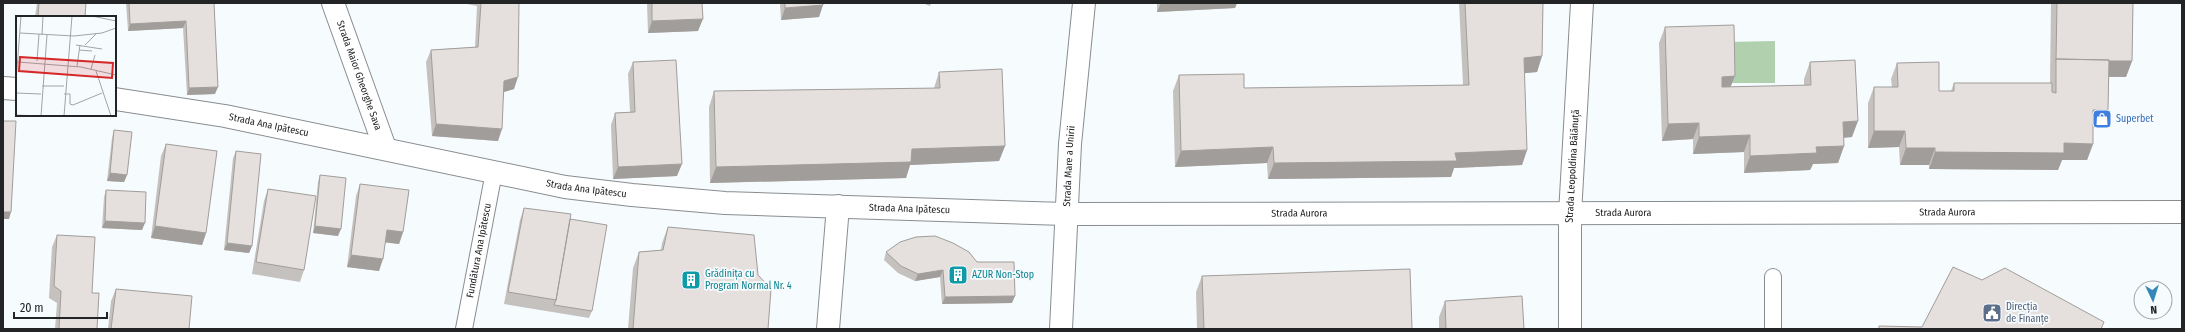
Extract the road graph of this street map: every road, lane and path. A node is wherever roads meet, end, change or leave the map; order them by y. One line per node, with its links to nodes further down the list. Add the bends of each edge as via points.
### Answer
1 (333, 3): 7 (street, Strada Maior Gheorghe Sava)
2 (1084, 3): 11 (street, Strada Mare a Unirii)
3 (1582, 3): 12 (street, Strada Leopoldina Bălănuță)
4 (3, 88): 5 (street)
5 (16, 89)
6 (116, 99): 7 (street, Strada Ana Ipătescu, via 225,116)
7 (385, 148): 8 (street, Strada Ana Ipătescu)
8 (494, 172): 9 (street, Strada Ana Ipătescu, via 565,186 632,195 725,203); 14 (lane, Fundătura Ana Ipătescu)
9 (838, 206): 11 (street, Strada Ana Ipătescu); 15 (street)
10 (2182, 212): 12 (street, Strada Aurora, via 1861,211)
11 (1065, 214): 12 (street, Strada Aurora); 16 (street, Strada Mare a Unirii)
12 (1570, 214): 17 (street, Strada Leopoldina Bălănuță)
13 (1773, 277): 18 (lane)
14 (464, 329)
15 (828, 329)
16 (1061, 329)
17 (1570, 329)
18 (1773, 329)

